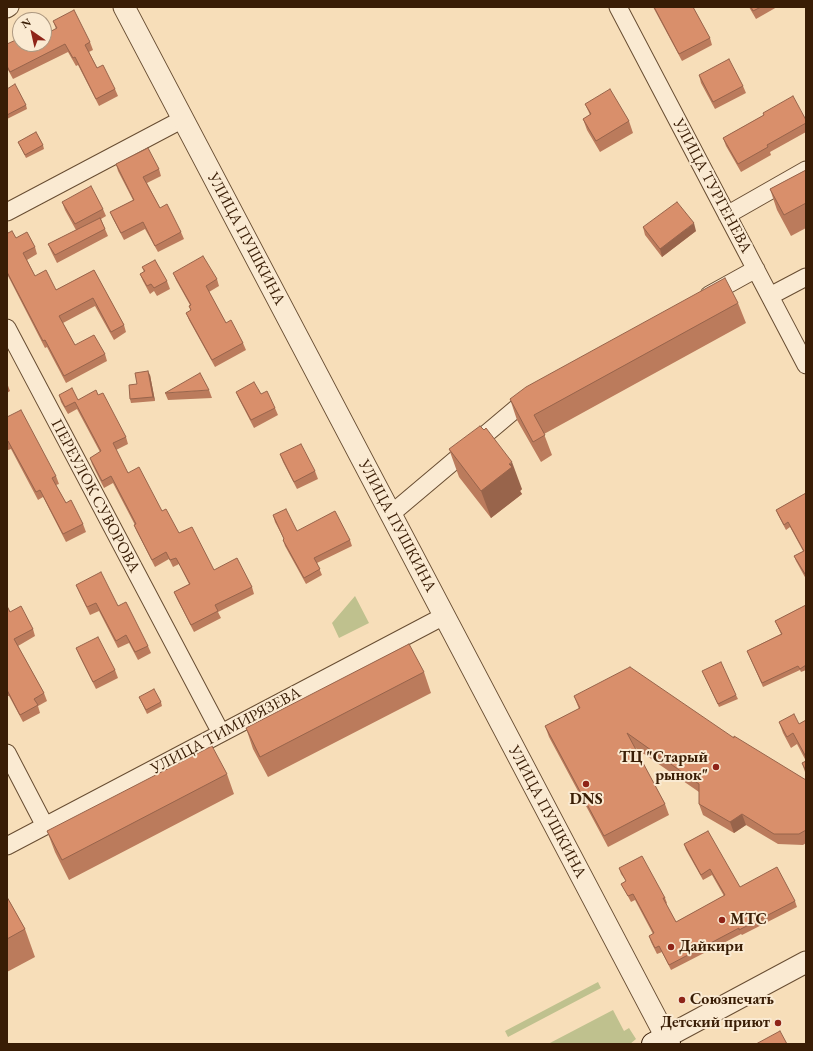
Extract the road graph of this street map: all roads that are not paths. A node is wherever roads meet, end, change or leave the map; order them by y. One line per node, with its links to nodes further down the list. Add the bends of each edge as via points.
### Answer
1 (10, 7): 4 (street)
2 (124, 7): 5 (street, УЛИЦА ПУШКИНА)
3 (618, 7): 8 (street, УЛИЦА ТУРГЕНЕВА)
4 (7, 9)
5 (183, 119): 7 (street); 16 (street, УЛИЦА ПУШКИНА)
6 (806, 170): 8 (street)
7 (7, 212)
8 (727, 215): 9 (street, УЛИЦА ТУРГЕНЕВА)
9 (756, 269): 11 (street, УЛИЦА ТУРГЕНЕВА); 12 (street)
10 (806, 277): 11 (street)
11 (770, 296): 14 (street, УЛИЦА ТУРГЕНЕВА)
12 (698, 301)
13 (7, 328): 18 (street, ПЕРЕУЛОК СУВОРОВА)
14 (806, 365)
15 (545, 386): 16 (street, via 520,404)
16 (391, 514): 17 (street, УЛИЦА ПУШКИНА)
17 (444, 616): 18 (street, УЛИЦА ТИМИРЯЗЕВА); 23 (street, УЛИЦА ПУШКИНА)
18 (221, 733): 20 (street, УЛИЦА ТИМИРЯЗЕВА)
19 (7, 753): 20 (street)
20 (45, 826): 21 (street, УЛИЦА ТИМИРЯЗЕВА)
21 (7, 846)
22 (806, 962): 23 (street)
23 (663, 1042)

